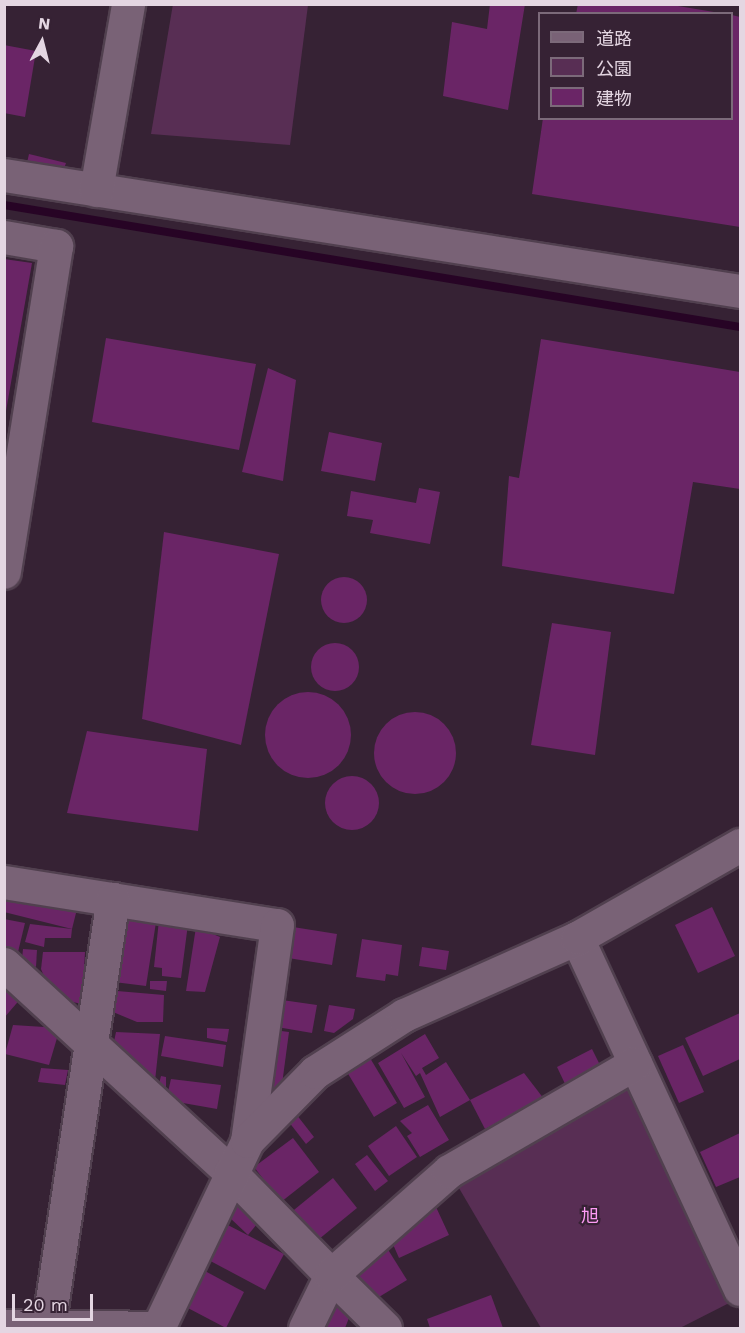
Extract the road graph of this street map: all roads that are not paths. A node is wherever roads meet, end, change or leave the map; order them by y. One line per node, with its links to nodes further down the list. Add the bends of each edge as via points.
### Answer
1 (128, 4): 3 (street)
2 (4, 175): 3 (street)
3 (96, 190): 5 (street)
4 (4, 237): 6 (street, via 56,246)
5 (741, 291)
6 (14, 448): 7 (street)
7 (4, 572)
8 (741, 845): 11 (street)
9 (4, 882): 10 (street)
10 (113, 899): 13 (street); 15 (street, via 277,925)
11 (577, 938): 14 (street); 15 (street, via 404,1015 315,1072)
12 (4, 964): 13 (street)
13 (91, 1044): 16 (street); 20 (street)
14 (635, 1063): 17 (street, via 449,1171); 18 (street)
15 (247, 1141): 16 (street)
16 (230, 1173): 17 (street); 21 (street)
17 (331, 1275): 22 (street); 23 (street)
18 (741, 1289)
19 (4, 1326): 20 (street)
20 (48, 1327): 21 (street)
21 (159, 1328)
22 (305, 1329)
23 (385, 1329)

